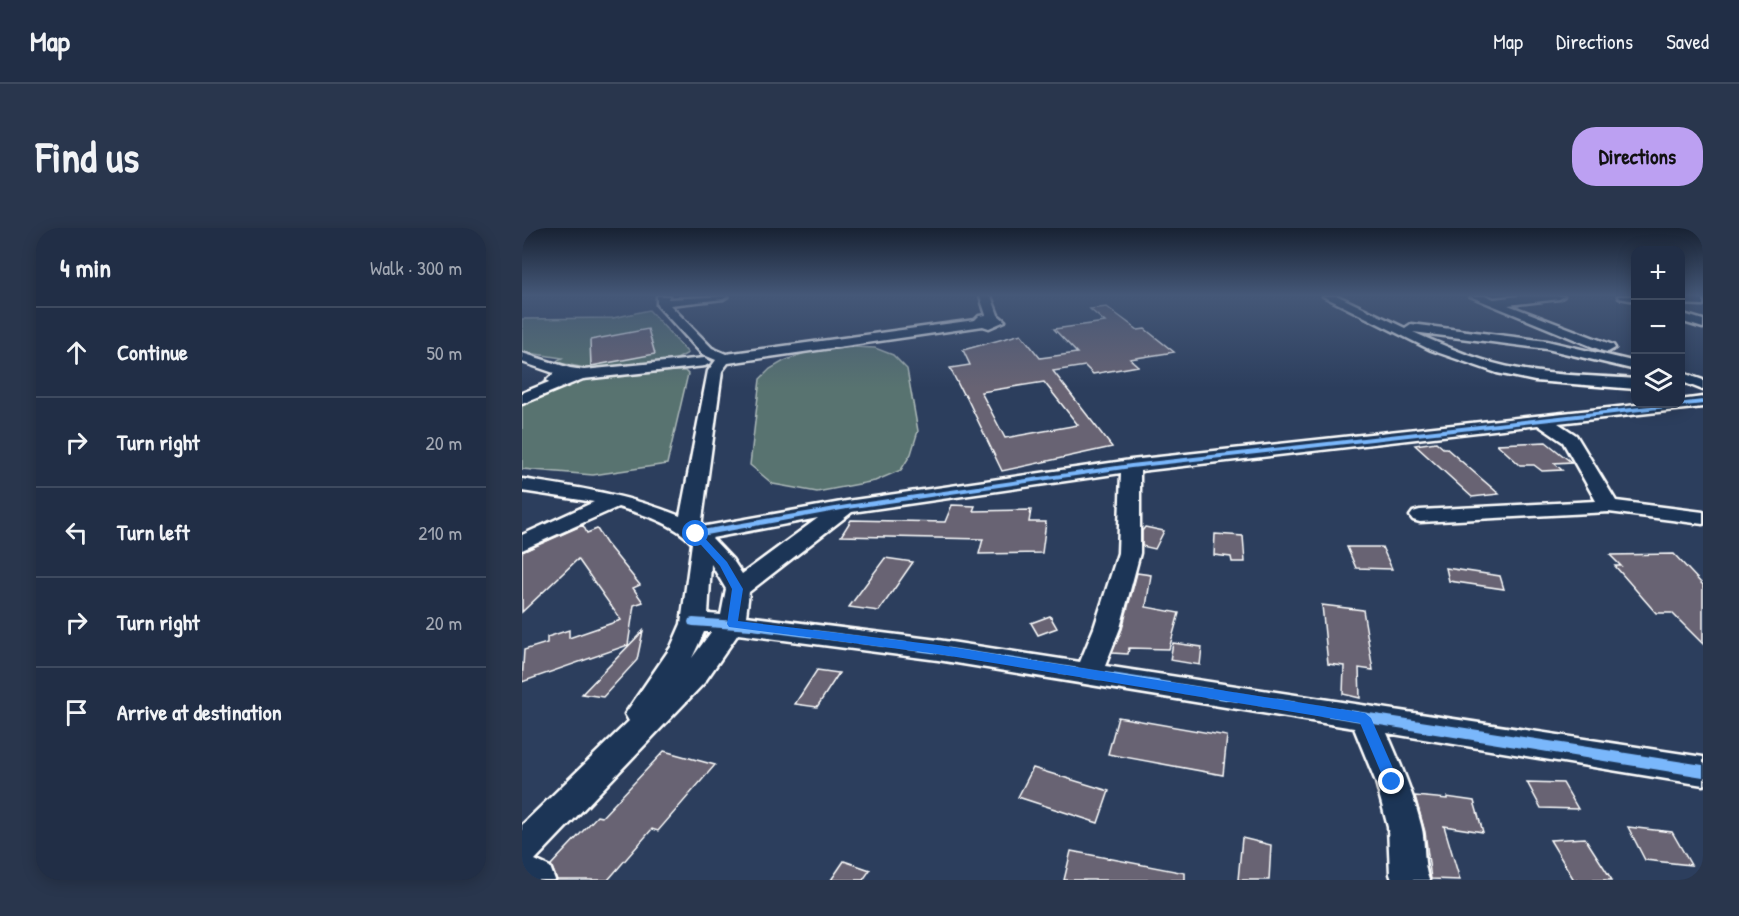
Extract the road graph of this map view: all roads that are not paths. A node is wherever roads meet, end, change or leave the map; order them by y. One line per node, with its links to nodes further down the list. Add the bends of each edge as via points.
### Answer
1 (684, 326): 9 (street)
2 (944, 326): 9 (street)
3 (1553, 326): 6 (street)
4 (1395, 327): 5 (street); 13 (street, via 1464,358 1503,370)
5 (1547, 345): 6 (street); 10 (street)
6 (1612, 349): 7 (street)
7 (1631, 356)
8 (522, 357): 11 (street)
9 (713, 361): 11 (street); 30 (street)
10 (1631, 365)
11 (571, 377): 17 (street)
12 (1685, 378): 14 (street)
13 (1631, 384)
14 (1703, 385): 15 (street)
15 (1685, 387)
16 (522, 391): 17 (street)
17 (539, 392): 18 (street)
18 (522, 399)
19 (1703, 402): 20 (street)
20 (1544, 422): 21 (street); 26 (street, via 1570,439)
21 (1131, 466): 22 (street); 25 (street)
22 (1098, 471): 25 (street); 27 (street)
23 (522, 485): 24 (street)
24 (616, 500): 30 (street); 31 (street)
25 (1131, 506): 35 (street, via 1130,553)
26 (1609, 506): 28 (street); 29 (street)
27 (847, 507): 30 (street); 32 (street)
28 (1420, 516)
29 (1703, 518)
30 (696, 534): 32 (street, via 724,564); 33 (street, via 699,582)
31 (522, 543)
32 (738, 589): 34 (street)
33 (693, 622): 34 (street); 37 (street, via 683,651)
34 (732, 624): 35 (street); 37 (street, via 694,675)
35 (1088, 674): 36 (street)
36 (1365, 718): 38 (street); 42 (street, via 1392,782 1405,827)
37 (615, 753): 39 (street)
38 (1703, 771)
39 (522, 849)
40 (522, 873): 41 (street)
41 (537, 880)
42 (1411, 880)

